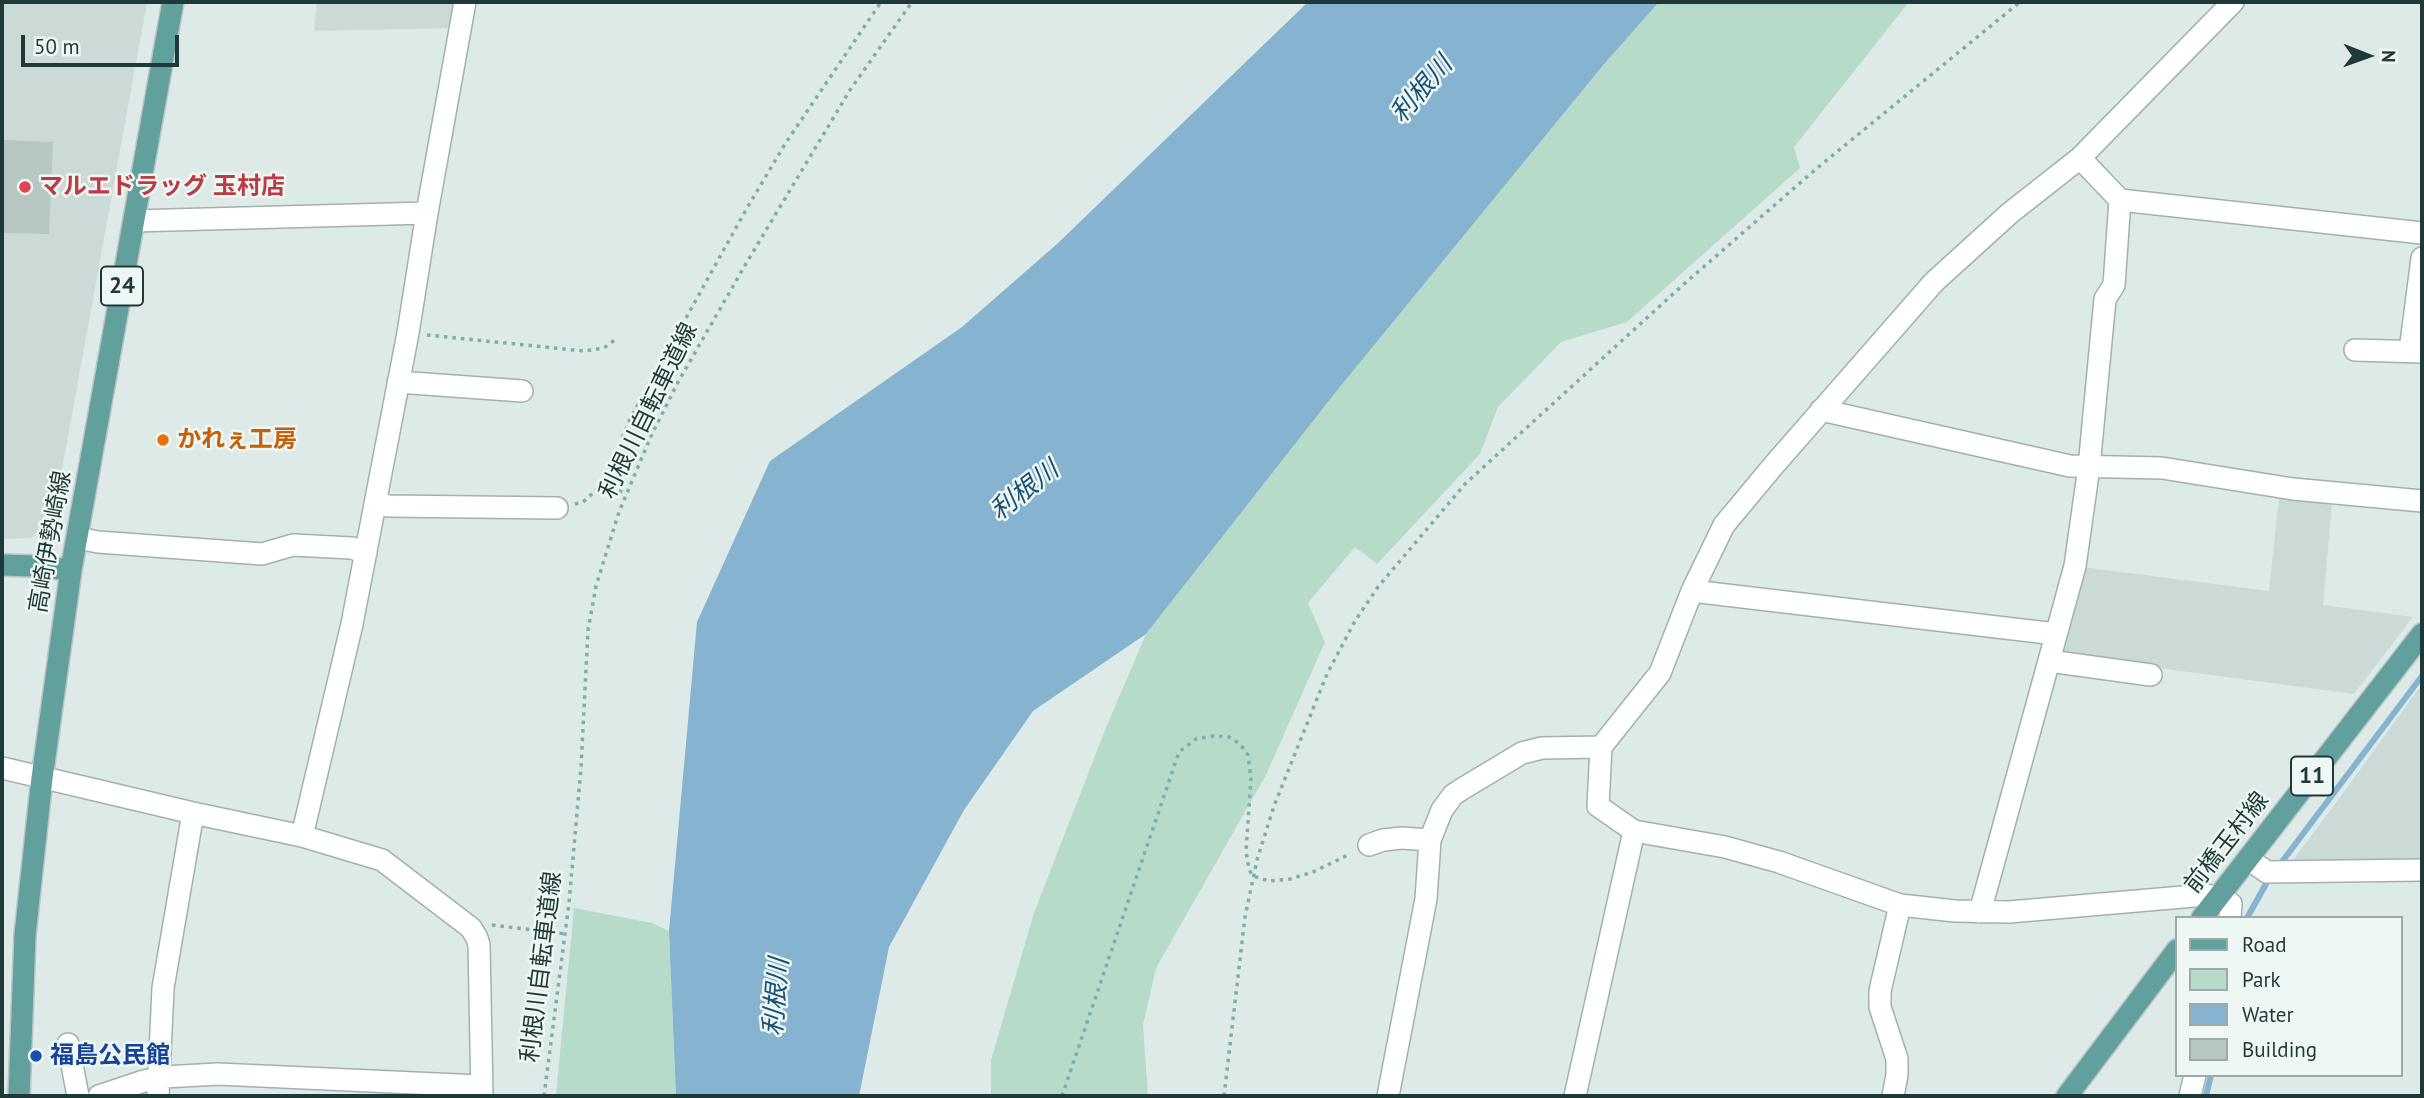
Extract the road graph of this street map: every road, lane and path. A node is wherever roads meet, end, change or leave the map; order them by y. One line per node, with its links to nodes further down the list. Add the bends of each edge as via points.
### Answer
1 (173, 2): 10 (main road, 高崎伊勢崎線 / 24)
2 (465, 2): 9 (street)
3 (881, 2): 21 (path, via 785,144 741,219 642,396)
4 (912, 2): 22 (path, 利根川自転車道線, via 850,90 737,278 677,384)
5 (2020, 2): 45 (path, via 1684,284 1465,484 1355,621 1327,674 1274,806)
6 (2233, 2): 7 (street)
7 (2080, 159): 8 (street); 19 (street, via 2010,213 1934,282)
8 (2120, 200): 11 (street); 20 (street, via 2114,285 2105,299)
9 (426, 213): 10 (street); 13 (street)
10 (134, 221): 26 (main road, 高崎伊勢崎線 / 24)
11 (2422, 233)
12 (2422, 258): 16 (street)
13 (408, 333): 14 (path, via 584,351 604,348); 17 (street)
14 (616, 338)
15 (2355, 350): 16 (street)
16 (2416, 352)
17 (398, 382): 18 (street); 24 (street)
18 (522, 391)
19 (1821, 410): 20 (street); 30 (street, via 1724,525)
20 (2089, 467): 23 (street, via 2162,468 2293,489); 31 (street, via 2075,566)
21 (602, 485): 22 (path); 25 (path, via 583,502)
22 (627, 494): 52 (path, 利根川自転車道線, via 596,586 588,630)
23 (2422, 501)
24 (376, 504): 25 (street); 27 (street)
25 (557, 508)
26 (78, 538): 27 (street, via 262,554 293,545); 29 (main road, 高崎伊勢崎線 / 24)
27 (366, 553): 40 (street)
28 (2, 565): 29 (main road)
29 (71, 570): 37 (main road, 高崎伊勢崎線 / 24)
30 (1692, 591): 31 (street); 35 (street, via 1660,673)
31 (2056, 634): 33 (street)
32 (2422, 634): 43 (main road, 前橋玉村線 / 11)
33 (2049, 661): 34 (street); 48 (street)
34 (2151, 675)
35 (1601, 747): 39 (street, via 1598,806); 41 (street, via 1522,753 1453,795 1435,822)
36 (2, 768): 37 (street)
37 (42, 778): 38 (street); 59 (main road, 高崎伊勢崎線 / 24, via 25,935)
38 (192, 813): 40 (street); 57 (street, via 163,988)
39 (1634, 831): 47 (street, via 1779,862); 66 (street)
40 (302, 836): 51 (street, via 382,860)
41 (1430, 840): 42 (street, via 1402,838); 65 (street, via 1426,899)
42 (1369, 845): 45 (path, via 1290,879 1269,881)
43 (2248, 859): 44 (street, via 2267,872); 46 (main road, 前橋玉村線 / 11)
44 (2422, 870)
45 (1253, 876): 63 (path, via 1246,851 1248,755 1229,737 1196,739 1179,752); 64 (path)
46 (2218, 897): 48 (street); 49 (main road, 前橋玉村線 / 11); 50 (street, via 2231,904)
47 (1900, 905): 48 (street); 67 (street, via 1880,990 1880,1007 1897,1059)
48 (1980, 912)
49 (2204, 916)
50 (2231, 916)
51 (471, 928): 52 (path, via 492,925); 58 (street, via 479,945)
52 (566, 934): 62 (path, 利根川自転車道線)
53 (2176, 951): 68 (main road)
54 (68, 1044): 60 (street)
55 (2195, 1077): 69 (street)
56 (277, 1087): 57 (street, via 218,1074); 58 (street)
57 (158, 1088): 61 (street, via 144,1081)
58 (481, 1091)
59 (19, 1096)
60 (78, 1096)
61 (99, 1096)
62 (544, 1096)
63 (1062, 1096)
64 (1224, 1096)
65 (1388, 1096)
66 (1575, 1096)
67 (1893, 1096)
68 (2067, 1096)
69 (2190, 1096)

